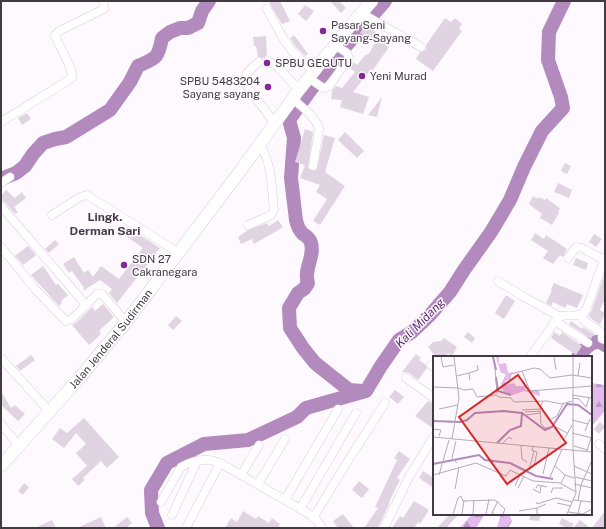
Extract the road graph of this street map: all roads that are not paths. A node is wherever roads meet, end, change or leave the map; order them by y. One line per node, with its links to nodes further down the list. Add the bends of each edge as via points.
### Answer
1 (103, 1): 11 (street, via 104,9 55,35 72,71 72,78)
2 (372, 1): 4 (highway, Jalan Jenderal Sudirman)
3 (267, 9): 9 (street, via 283,38)
4 (367, 17): 5 (highway, Jalan Jenderal Sudirman); 6 (street)
5 (337, 47): 9 (highway, Jalan Jenderal Sudirman); 9 (street, via 349,55 349,60 329,86 325,88)
6 (422, 47)
7 (268, 61): 10 (street, via 276,65)
8 (259, 62): 12 (street, via 244,78 245,83)
9 (314, 80): 10 (highway, Jalan Jenderal Sudirman)
10 (298, 100): 12 (highway, Jalan Jenderal Sudirman); 14 (street, via 314,118 319,129)
11 (2, 120)
12 (276, 124): 13 (highway, Jalan Jenderal Sudirman)
13 (260, 145): 19 (street, via 270,168 274,210 271,215); 21 (highway, Jalan Jenderal Sudirman)
14 (313, 166)
15 (10, 177): 16 (street)
16 (1, 183)
17 (1, 206): 25 (street)
18 (52, 215): 21 (street, via 87,196)
19 (248, 225)
20 (1, 247): 25 (street, via 36,290 66,321 72,319)
21 (178, 253): 28 (highway, Jalan Jenderal Sudirman)
22 (568, 258): 23 (street, via 576,247)
23 (604, 258): 26 (street, via 588,305)
24 (498, 282): 27 (street)
25 (86, 305): 28 (street, via 97,294 102,294)
26 (581, 315): 27 (street); 29 (street, via 583,320 602,333 602,339)
27 (557, 319): 30 (street); 31 (street)
28 (126, 322): 37 (highway, Jalan Jenderal Sudirman)
29 (605, 340)
30 (588, 342)
31 (531, 356)
32 (1, 358): 37 (street)
33 (406, 378): 34 (street)
34 (433, 397)
35 (385, 403): 53 (street)
36 (338, 409): 49 (street)
37 (49, 411): 43 (highway, Jalan Jenderal Sudirman)
38 (356, 413): 51 (street)
39 (1, 424): 43 (street)
40 (433, 438): 56 (street, via 409,477)
41 (285, 439): 48 (street)
42 (259, 445): 47 (street)
43 (19, 446): 46 (highway, Jalan Jenderal Sudirman)
44 (197, 461): 45 (street, via 206,459); 50 (street, via 181,467); 52 (street)
45 (220, 463): 47 (street); 54 (street)
46 (1, 466)
47 (241, 475): 48 (street)
48 (258, 484): 49 (street)
49 (285, 500): 51 (street)
50 (161, 502)
51 (300, 509): 53 (street)
52 (172, 515)
53 (313, 518): 55 (street)
54 (187, 526)
55 (322, 528)
56 (384, 528)

